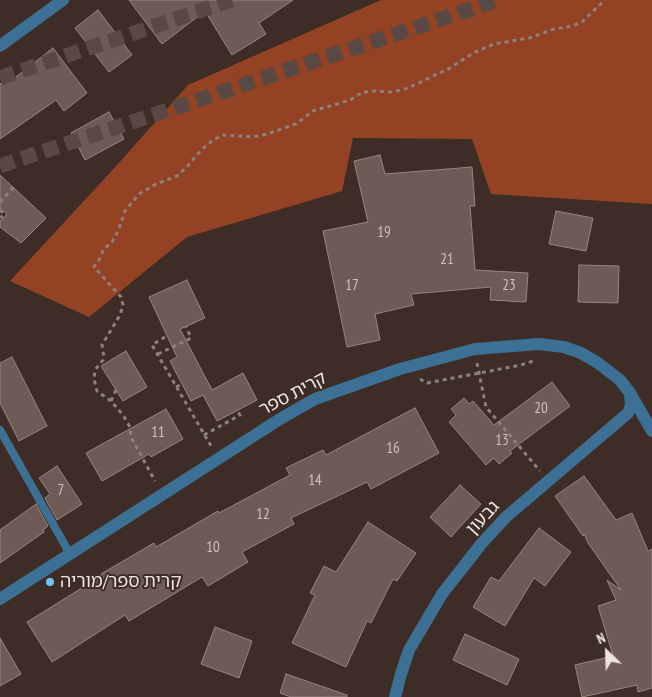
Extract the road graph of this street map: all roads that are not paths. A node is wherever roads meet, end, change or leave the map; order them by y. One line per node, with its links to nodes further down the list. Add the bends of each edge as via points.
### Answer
1 (63, 0): 2 (street)
2 (0, 46)
3 (630, 393): 5 (street, קרית ספר); 6 (street, קרית ספר, via 620,380 587,356 539,344 475,349 400,369 315,399); 8 (street, גבעון, via 628,413 506,517 442,594 409,650)
4 (0, 430): 6 (lane)
5 (652, 430)
6 (70, 554): 7 (street, קרית ספר)
7 (0, 599)
8 (396, 697)

